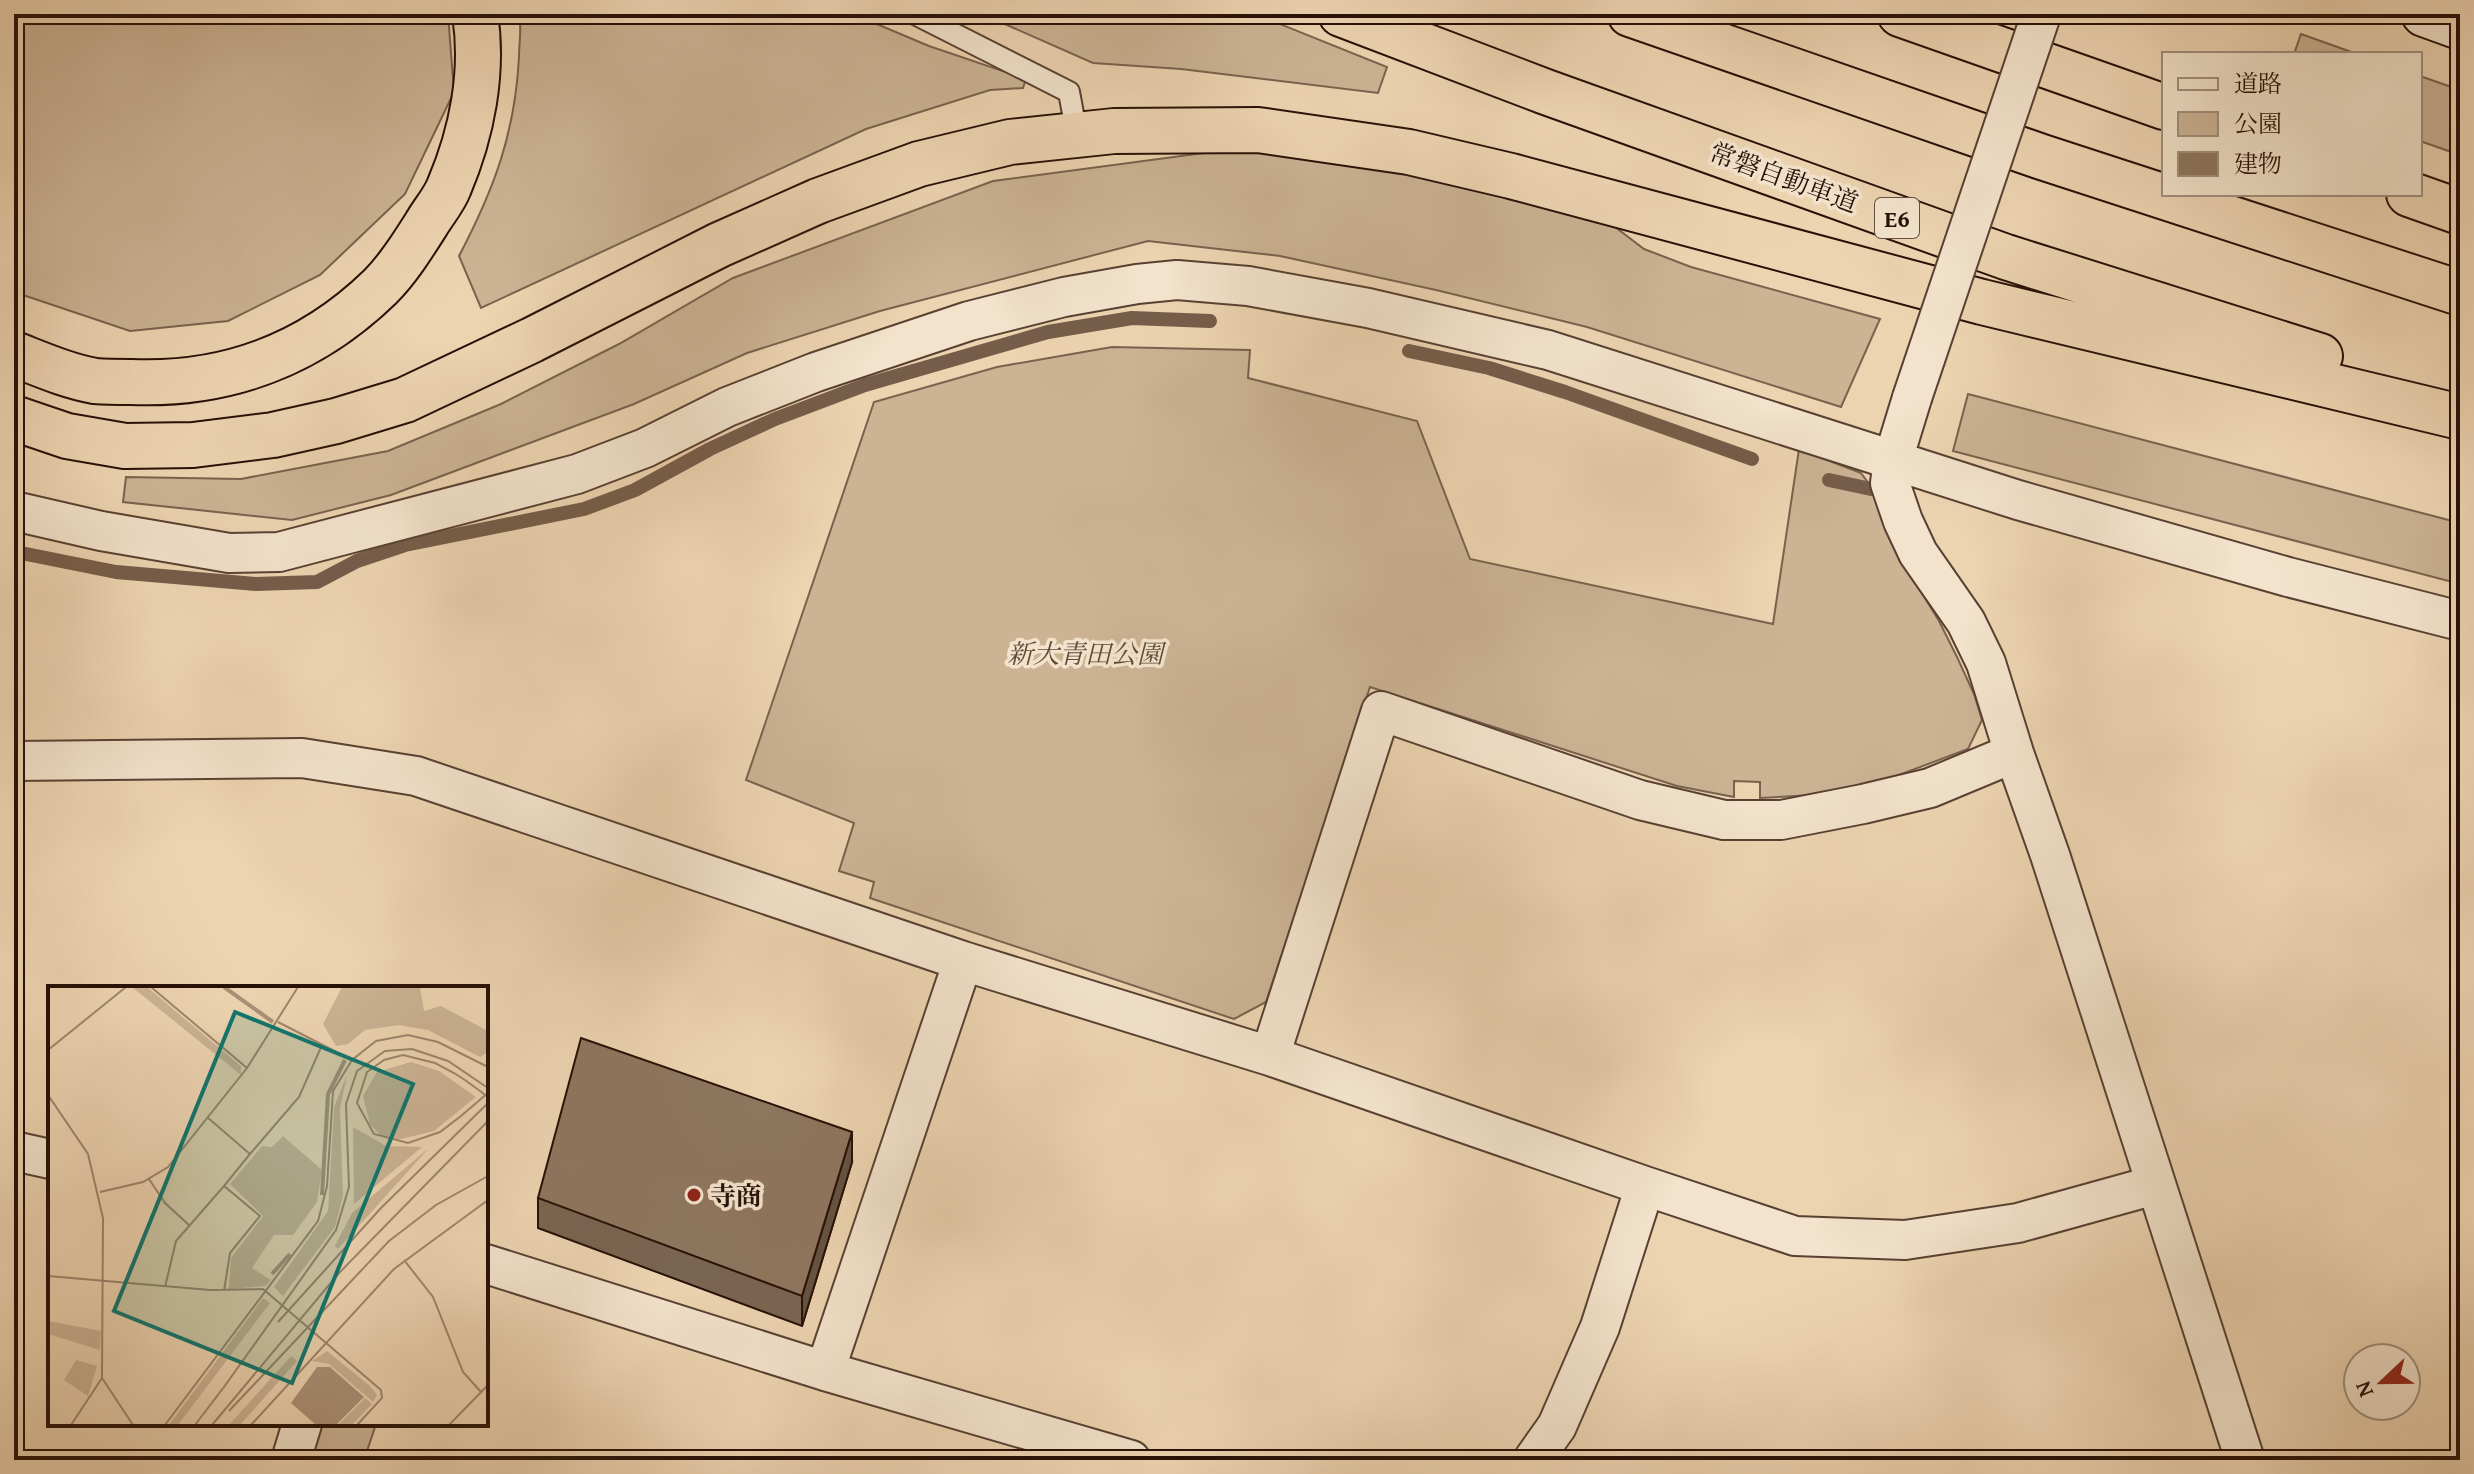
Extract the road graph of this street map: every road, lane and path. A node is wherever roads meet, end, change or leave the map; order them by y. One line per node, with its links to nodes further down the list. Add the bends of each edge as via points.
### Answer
1 (475, 14): 14 (highway, via 476,92 449,189 382,285 341,321 295,350 244,370 193,380 95,381)
2 (915, 14): 10 (lane, via 1069,92)
3 (1341, 14): 15 (highway, 常磐自動車道 / E6, via 2006,257)
4 (1630, 14): 13 (highway, via 2042,157)
5 (1900, 14): 9 (highway)
6 (2424, 14): 8 (street)
7 (2041, 15): 18 (street, bridge)
8 (2460, 27)
9 (2162, 106)
10 (1077, 135): 16 (highway, via 1258,130 1409,152 1982,302); 17 (highway, via 1010,142 919,164 818,201 405,400 336,421 219,442 125,446 67,436)
11 (2415, 196): 12 (highway)
12 (2460, 212)
13 (2460, 293)
14 (14, 354)
15 (2460, 400)
16 (2460, 417)
17 (14, 418)
18 (1893, 460): 19 (street, via 1548,350 1353,305 1248,286 1177,280 1064,297 969,321 816,372 577,474 279,552 229,553); 20 (street, via 2288,577); 21 (street, via 1890,483 1903,521 1986,663)
19 (14, 511)
20 (2460, 621)
21 (2014, 753): 24 (street, via 1930,788 1863,804 1781,820 1724,820 1640,800 1381,711); 27 (street)
22 (14, 761): 23 (street, via 302,758 416,776)
23 (963, 961): 24 (street); 30 (street)
24 (1270, 1056): 28 (street)
25 (14, 1151): 26 (street)
26 (48, 1159)
27 (2155, 1185): 28 (street, via 2018,1223 1905,1240 1795,1236); 35 (street)
28 (1645, 1186): 34 (street, via 1600,1327 1557,1426)
29 (488, 1265): 30 (street)
30 (825, 1371): 33 (street)
31 (301, 1426): 32 (street)
32 (291, 1460)
33 (1131, 1460)
34 (1533, 1460)
35 (2245, 1460)

